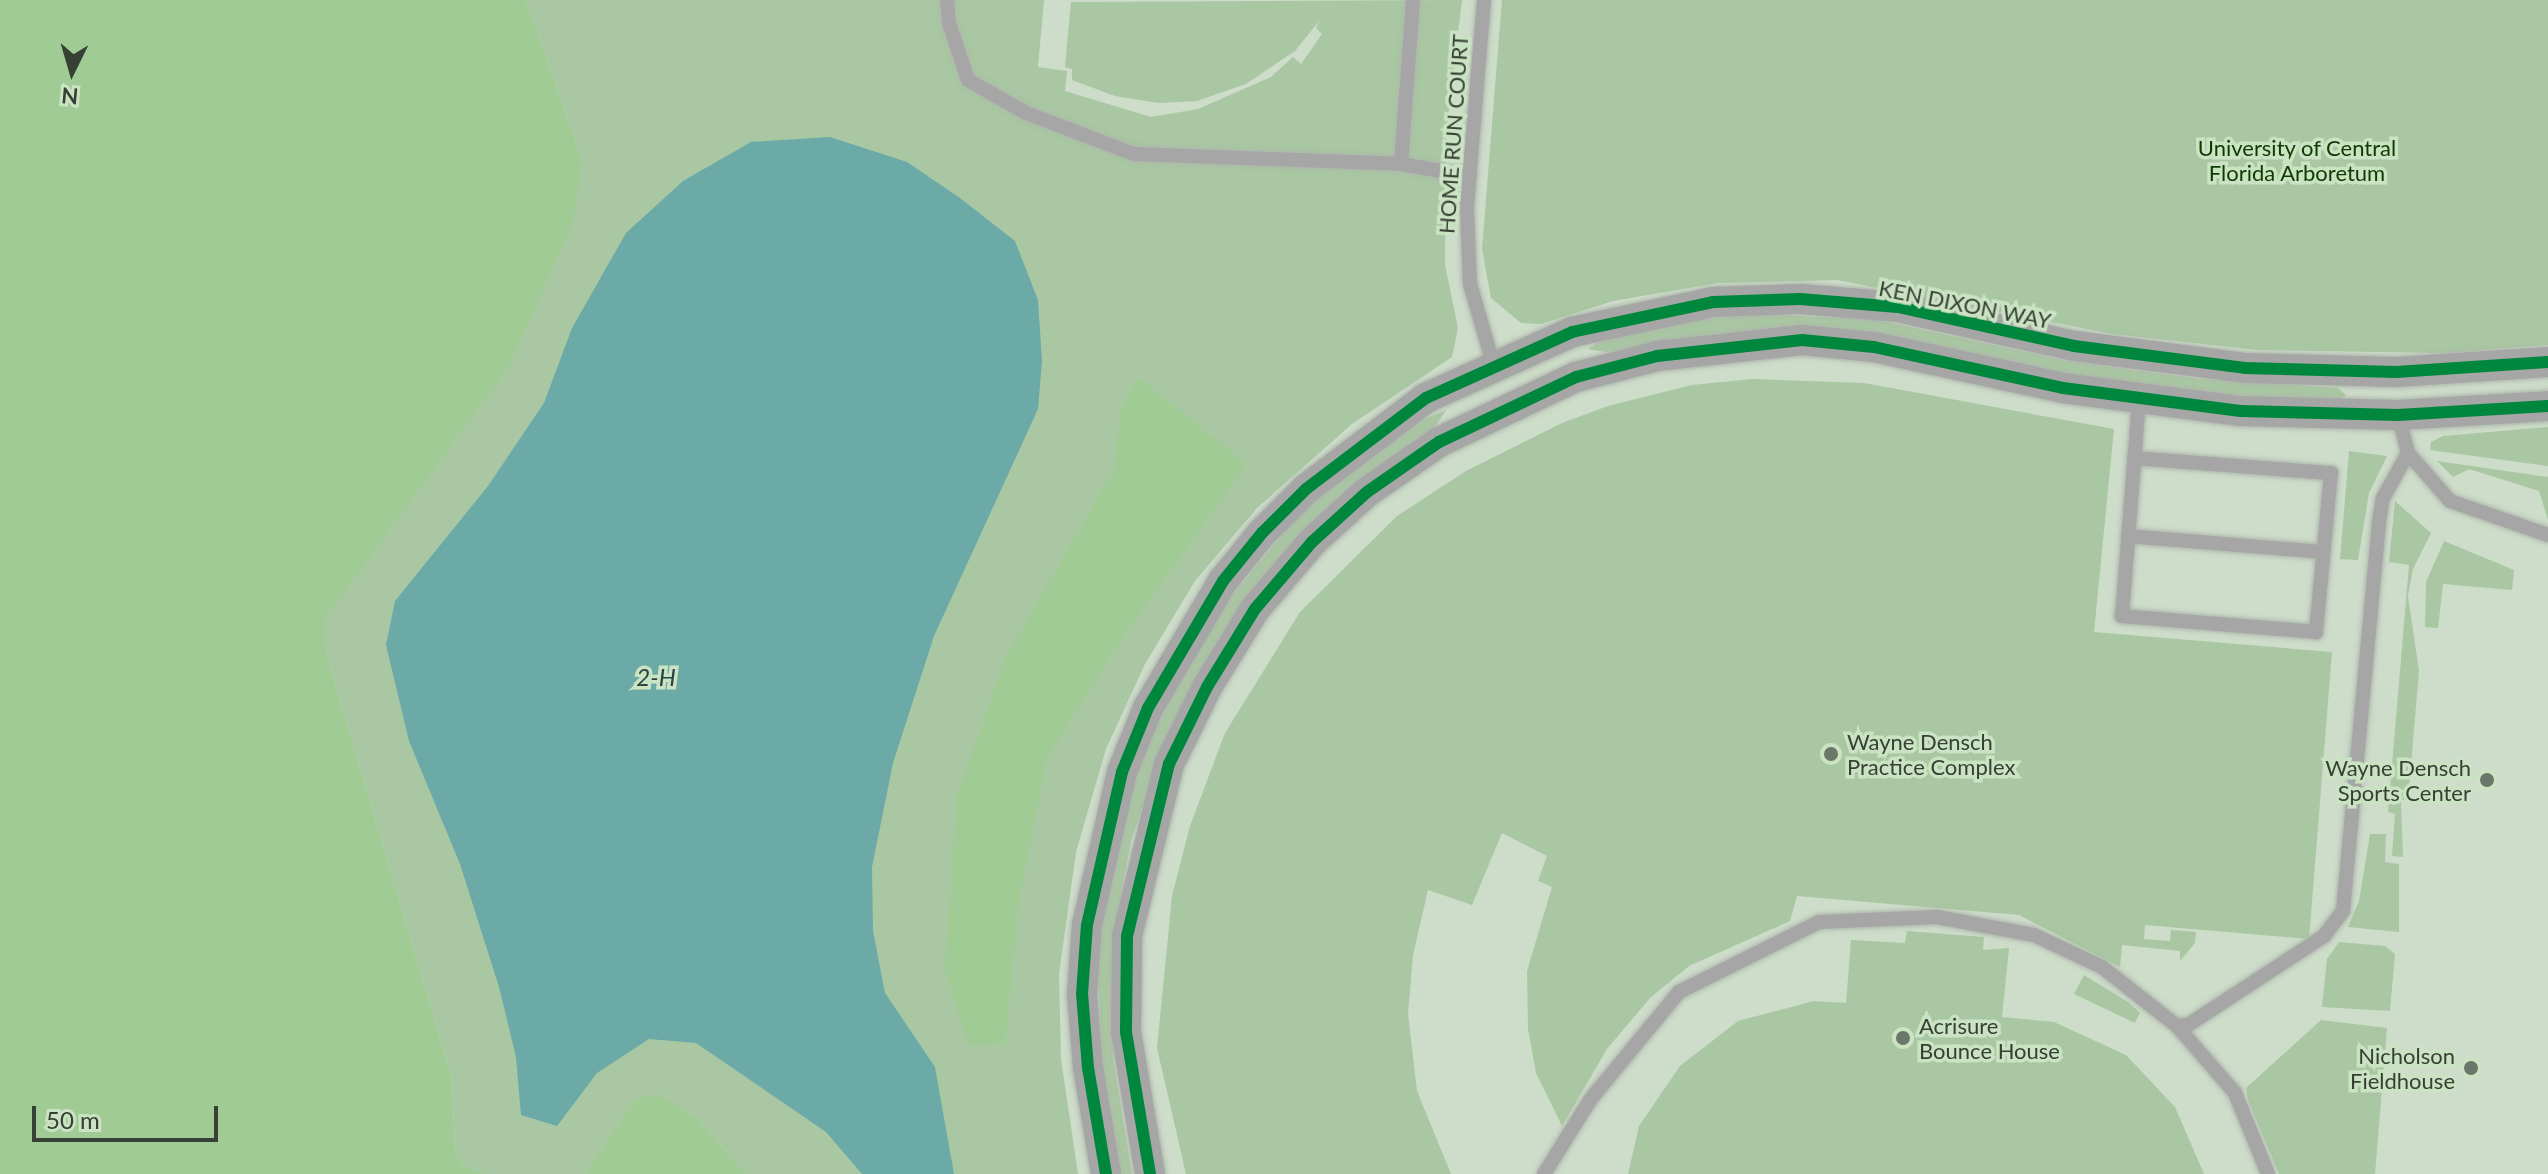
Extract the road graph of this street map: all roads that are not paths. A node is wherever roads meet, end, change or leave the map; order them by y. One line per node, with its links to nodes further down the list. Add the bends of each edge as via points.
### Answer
1 (947, 0): 4 (lane, via 968,80 1026,113 1134,154)
2 (1413, 0): 4 (lane)
3 (1484, 0): 5 (lane, HOME RUN COURT)
4 (1401, 164): 5 (lane)
5 (1470, 176): 7 (lane, HOME RUN COURT, via 1470,284)
6 (2548, 362): 8 (street, KEN DIXON WAY)
7 (1493, 363): 8 (street, KEN DIXON WAY, via 1572,332 1643,315 1713,302 1800,299 1898,307 2162,360); 10 (street); 19 (street, KEN DIXON WAY, via 1388,425 1284,511 1223,581 1148,708 1119,785 1087,925 1082,994)
8 (2396, 372): 12 (street)
9 (2139, 398): 10 (street, via 2063,388 1874,347 1802,340 1657,356 1576,377); 12 (street, via 2241,411); 14 (lane)
10 (1511, 405): 20 (street, via 1427,451 1367,492 1312,542 1255,609 1207,687 1169,764 1127,936 1126,1032)
11 (2548, 406): 12 (street)
12 (2398, 415): 13 (lane)
13 (2408, 453): 15 (lane, via 2450,501); 18 (lane, via 2383,498 2379,522 2343,911 2324,936 2188,1025)
14 (2134, 458): 16 (lane); 17 (lane, via 2331,473)
15 (2548, 535)
16 (2128, 536): 17 (lane); 17 (lane, via 2122,616 2301,631 2316,632)
17 (2323, 552)
18 (2177, 1026): 21 (lane, via 2102,967 2034,935 1937,917 1819,922 1679,992 1590,1100); 22 (lane, via 2235,1093)
19 (1106, 1174)
20 (1150, 1174)
21 (1544, 1174)
22 (2268, 1174)

